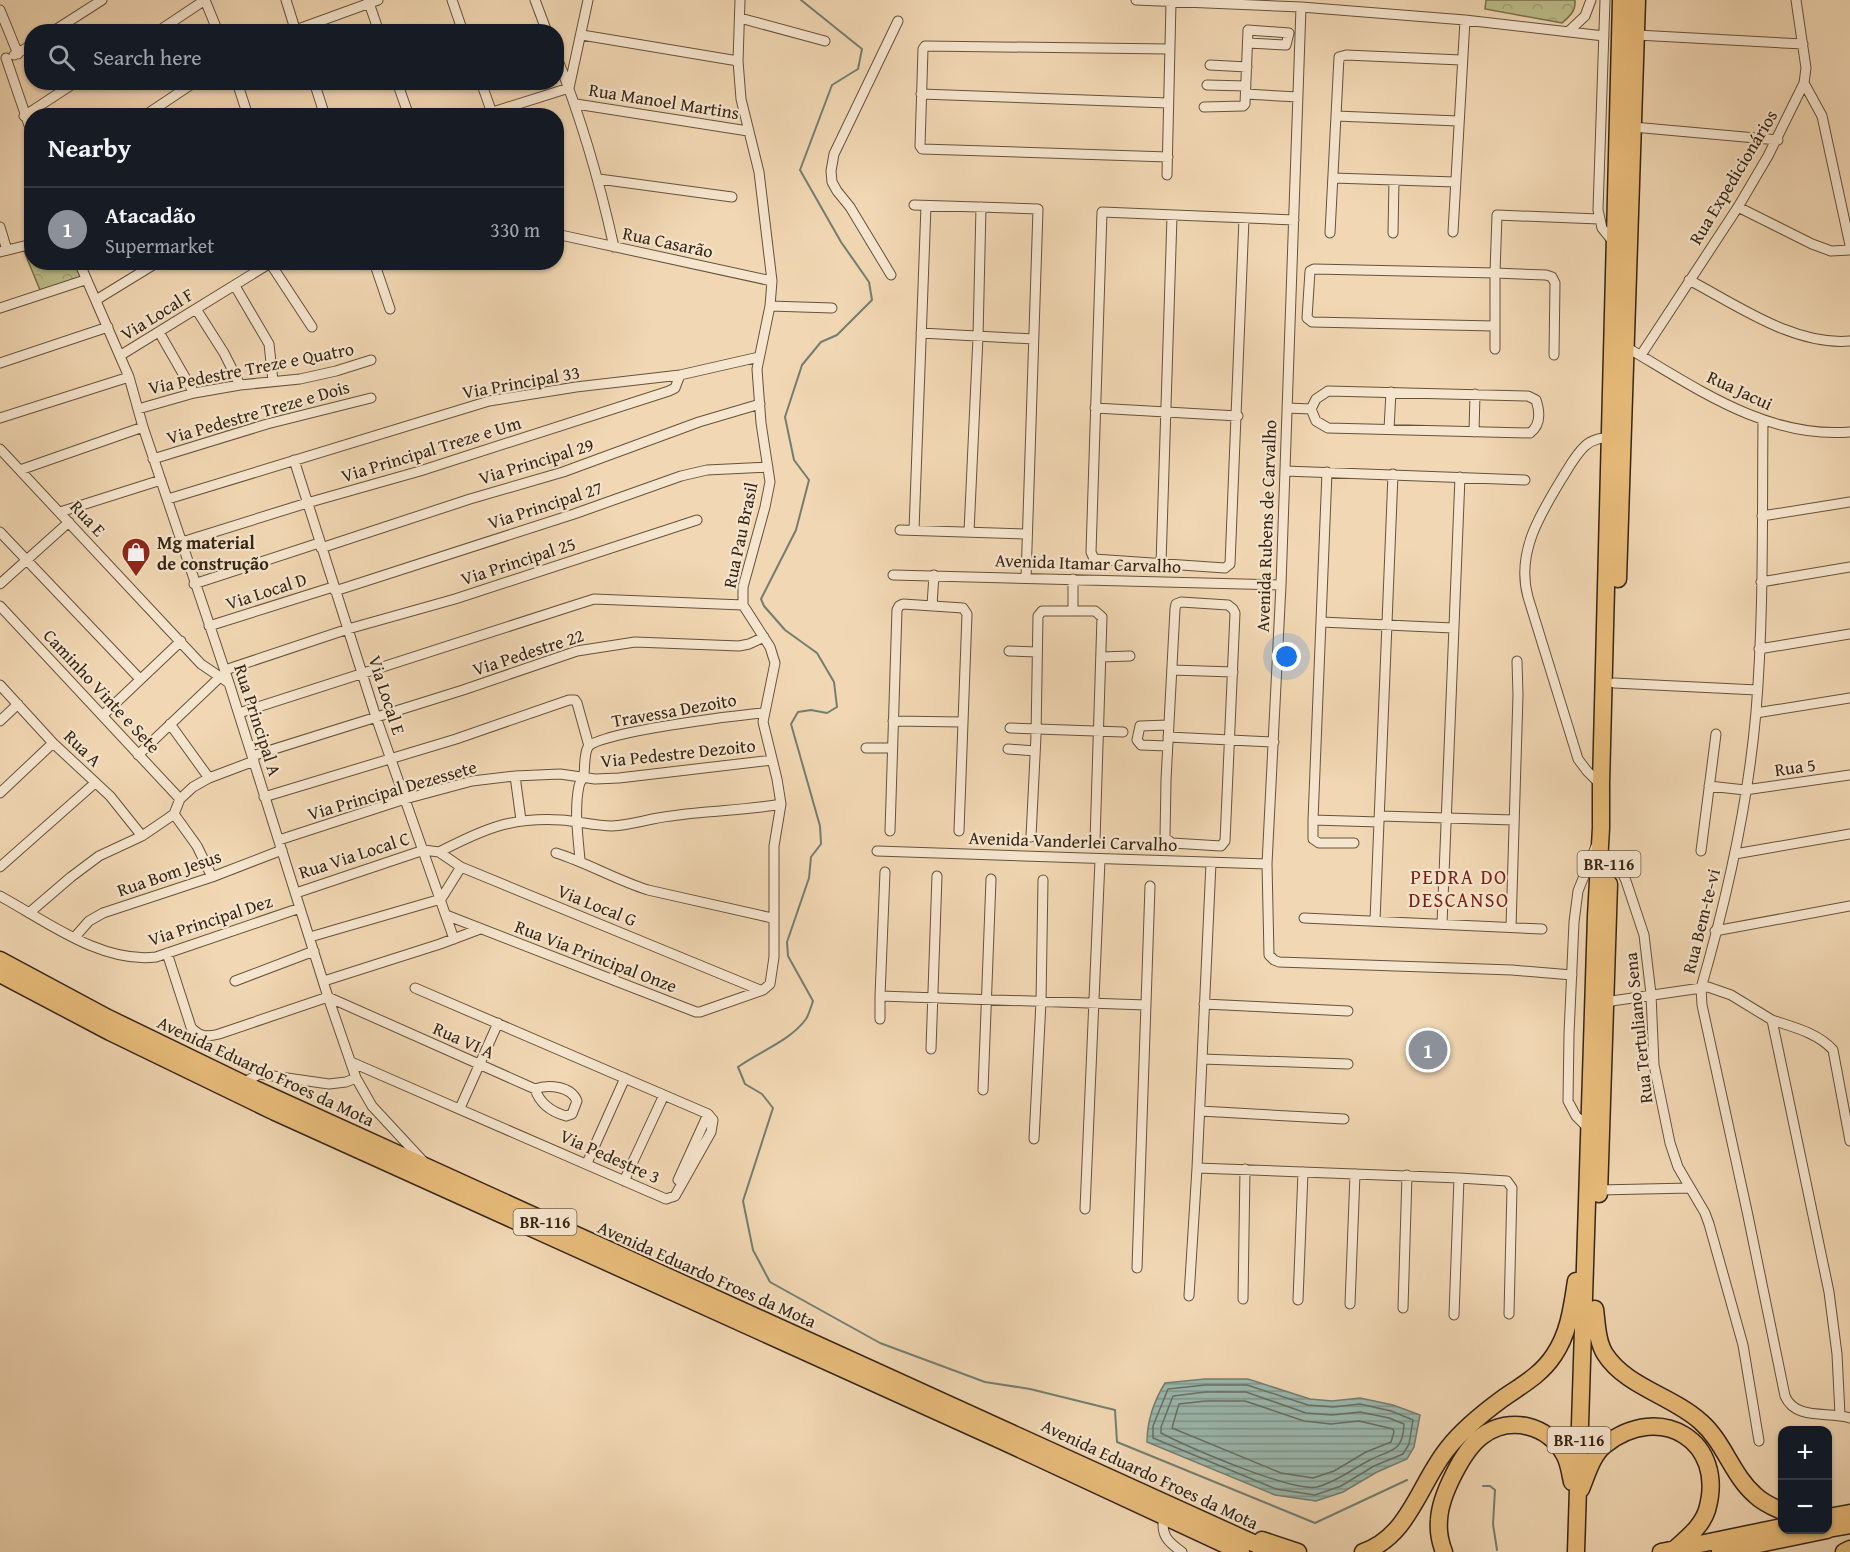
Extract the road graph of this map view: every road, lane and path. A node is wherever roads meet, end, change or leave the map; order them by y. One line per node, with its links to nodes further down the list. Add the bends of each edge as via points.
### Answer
1 (102, 0): 22 (street)
2 (205, 0): 23 (street); 24 (street)
3 (286, 0): 25 (street)
4 (452, 0): 28 (street)
5 (535, 0): 29 (street)
6 (588, 0): 31 (street)
7 (740, 0): 19 (street, Rua Pau Brasil)
8 (1136, 0): 15 (street)
9 (1591, 0): 30 (street, via 1585,16)
10 (1605, 0): 33 (street)
11 (1621, 0): 96 (highway)
12 (1637, 0): 32 (highway)
13 (1796, 0): 36 (street, Rua Expedicionários)
14 (372, 1): 26 (street); 27 (street)
15 (1151, 1): 16 (street)
16 (1171, 2): 17 (street); 37 (street)
17 (1301, 7): 20 (street); 59 (street, Avenida Rubens de Carvalho)
18 (0, 10): 39 (street)
19 (740, 18): 34 (street); 42 (street, Rua Pau Brasil)
20 (1465, 20): 30 (street); 41 (street)
21 (898, 21): 108 (street, via 834,154 831,171 837,191)
22 (64, 24)
23 (169, 24)
24 (215, 24)
25 (292, 24)
26 (312, 24)
27 (377, 24)
28 (460, 24)
29 (544, 24)
30 (1568, 32): 33 (street)
31 (582, 35): 42 (street); 48 (street)
32 (1636, 35): 36 (street); 73 (highway)
33 (1604, 36): 89 (street)
34 (825, 41)
35 (1248, 43): 44 (street)
36 (1803, 44): 46 (street, Rua Expedicionários)
37 (1169, 49): 58 (street, via 928,45 923,49); 60 (street)
38 (24, 50): 39 (street)
39 (18, 54): 40 (street)
40 (3, 57): 70 (street)
41 (1461, 60): 71 (street, via 1342,55 1338,60); 72 (street)
42 (738, 61): 74 (street, Rua Pau Brasil)
43 (1210, 65): 44 (street)
44 (1247, 67): 57 (street)
45 (564, 75): 48 (street)
46 (1804, 83): 75 (street, Rua Expedicionários); 97 (street, via 1822,116)
47 (1207, 85): 57 (street)
48 (569, 88): 56 (street); 61 (street)
49 (64, 90): 63 (street)
50 (183, 90): 64 (street)
51 (240, 90): 65 (street)
52 (317, 90): 66 (street)
53 (400, 90): 67 (street)
54 (484, 90): 68 (street)
55 (563, 90): 69 (street)
56 (564, 90)
57 (1246, 90): 59 (street); 62 (street, via 1243,106)
58 (921, 94): 60 (street); 76 (street, via 921,148)
59 (1298, 97): 90 (street, Avenida Rubens de Carvalho)
60 (1168, 103): 76 (street)
61 (576, 104): 74 (street, Rua Manoel Martins); 79 (street)
62 (1204, 107)
63 (36, 108)
64 (156, 108)
65 (245, 108)
66 (322, 108)
67 (406, 108)
68 (491, 108)
69 (511, 108)
70 (24, 116)
71 (1336, 116): 72 (street); 78 (street)
72 (1458, 121): 81 (street)
73 (1633, 127): 75 (street); 96 (highway)
74 (748, 131): 111 (street, Rua Pau Brasil, via 759,172)
75 (1778, 140): 86 (street, Rua Expedicionários)
76 (1168, 157): 77 (street)
77 (1167, 175)
78 (1334, 178): 80 (street); 93 (street)
79 (599, 179): 82 (street); 99 (street)
80 (1394, 180): 81 (street); 94 (street)
81 (1455, 182): 92 (street)
82 (732, 197)
83 (914, 205): 84 (street)
84 (926, 206): 85 (street); 123 (street)
85 (981, 207): 124 (street); 125 (street, via 1038,209)
86 (1738, 207): 100 (street, via 1812,244 1831,251); 110 (street, Rua Expedicionários)
87 (1172, 216): 88 (street); 144 (street, via 1102,212); 148 (street)
88 (1244, 218): 90 (street); 149 (street)
89 (1599, 219): 96 (street, via 1604,233); 107 (street, via 1497,215)
90 (1294, 220): 145 (street, Avenida Rubens de Carvalho)
91 (0, 227): 101 (street)
92 (1453, 232)
93 (1330, 233)
94 (1393, 233)
95 (564, 236): 99 (street, Rua Casarão)
96 (1621, 243): 127 (highway); 156 (highway)
97 (1850, 245)
98 (24, 246): 101 (street)
99 (614, 247): 111 (street, Rua Casarão)
100 (1850, 250)
101 (4, 251)
102 (82, 270): 109 (street, Rua Principal A)
103 (145, 270): 113 (street)
104 (260, 270): 112 (street, Via Local F)
105 (275, 270): 121 (street)
106 (377, 270): 118 (street)
107 (1495, 273): 119 (street); 119 (street, via 1312,269 1307,318 1313,322); 129 (street, via 1546,275 1554,279)
108 (891, 275)
109 (85, 280): 113 (street, Rua Principal A); 115 (street)
110 (1689, 280): 126 (street, via 1784,330 1813,339); 130 (street, Rua Expedicionários)
111 (772, 281): 114 (street, Rua Pau Brasil)
112 (235, 286): 117 (street, Via Local F); 137 (street, via 269,344)
113 (96, 300): 120 (street, Rua Principal A)
114 (770, 306): 116 (street); 132 (street, Rua Pau Brasil)
115 (0, 308)
116 (832, 308)
117 (196, 309): 122 (street, Via Local F); 138 (street)
118 (390, 309)
119 (1494, 326): 128 (street)
120 (108, 327): 131 (street, Rua Principal A); 134 (street)
121 (312, 327)
122 (159, 332): 131 (street, Via Local F); 140 (street)
123 (921, 333): 124 (street); 176 (street)
124 (978, 337): 125 (street); 178 (street)
125 (1033, 339): 179 (street)
126 (1850, 341)
127 (1626, 347): 130 (street, Rua Jacui); 217 (highway, BR-116)
128 (1495, 349)
129 (1554, 355)
130 (1641, 355): 151 (street, Rua Jacui)
131 (121, 356): 136 (street, Rua Principal A)
132 (759, 357): 135 (street, Via Principal 33); 143 (street, Rua Pau Brasil)
133 (371, 360): 137 (street, Via Pedestre Treze e Quatro, via 318,375)
134 (0, 363)
135 (680, 375): 159 (street, Via Principal 33, via 489,401); 170 (street, Via Principal Treze e Um, via 675,388 669,391)
136 (129, 377): 146 (street, Rua Principal A); 150 (street)
137 (273, 381): 138 (street, Via Pedestre Treze e Quatro)
138 (240, 385): 140 (street, Via Pedestre Treze e Quatro)
139 (1391, 392): 141 (street); 147 (street, via 1328,391 1316,399); 153 (street)
140 (194, 393): 146 (street, Via Pedestre Treze e Quatro)
141 (1475, 394): 154 (street); 154 (street, via 1531,396 1537,402 1539,416 1530,433)
142 (371, 398): 158 (street, Via Pedestre Treze e Dois)
143 (760, 404): 160 (street, Rua Pau Brasil); 181 (street, Via Principal 29, via 564,472)
144 (1095, 408): 148 (street); 183 (street, via 1092,556 1097,561)
145 (1287, 408): 147 (street); 162 (street, Avenida Rubens de Carvalho)
146 (138, 409): 152 (street, Rua Principal A)
147 (1311, 409): 153 (street, via 1323,426)
148 (1166, 411): 149 (street); 183 (street)
149 (1238, 416): 183 (street, via 1230,564 1225,568)
150 (0, 418)
151 (1763, 421): 155 (street, Rua Jacui, via 1822,433); 172 (street, Rua Bem-te-vi)
152 (143, 427): 158 (street, Rua Principal A); 161 (street)
153 (1389, 429): 154 (street)
154 (1474, 432)
155 (1850, 432)
156 (1611, 437): 255 (highway); 255 (street, via 1592,441 1577,455 1540,514 1523,572 1578,759)
157 (0, 449): 161 (street, Rua E)
158 (153, 459): 166 (street, Rua Principal A)
159 (294, 460): 168 (street, Via Principal 33); 170 (street, Via Local E)
160 (768, 467): 193 (street, Via Principal 27, via 697,471); 194 (street, Rua Pau Brasil, via 770,482 747,568)
161 (20, 470): 171 (street, Rua E)
162 (1285, 471): 163 (street); 192 (street, Avenida Rubens de Carvalho)
163 (1327, 472): 164 (street); 198 (street)
164 (1393, 474): 165 (street); 199 (street)
165 (1460, 477): 167 (street); 201 (street)
166 (161, 480): 168 (street, Rua Principal A); 171 (street)
167 (1525, 480)
168 (168, 500): 180 (street, Rua Principal A)
169 (1850, 502): 172 (street)
170 (307, 503): 180 (street, Via Principal Treze e Um); 181 (street, Via Local E)
171 (60, 512): 174 (street, Rua E)
172 (1762, 516): 189 (street, Rua Bem-te-vi)
173 (697, 520): 202 (street, Via Principal 25, via 455,599)
174 (69, 522): 182 (street); 205 (street, Rua E)
175 (900, 530): 176 (street)
176 (914, 530): 178 (street)
177 (0, 532): 182 (street)
178 (969, 532): 179 (street)
179 (1026, 534): 187 (street)
180 (182, 542): 191 (street, Rua Principal A)
181 (320, 546): 191 (street, Via Principal 29); 193 (street, Via Local E)
182 (25, 560): 190 (street); 216 (street)
183 (1161, 564)
184 (1850, 567): 189 (street)
185 (893, 575): 186 (street, Avenida Itamar Carvalho)
186 (933, 575): 187 (street, Avenida Itamar Carvalho); 195 (street)
187 (1026, 578): 188 (street, Avenida Itamar Carvalho)
188 (1073, 579): 192 (street, Avenida Itamar Carvalho); 197 (street)
189 (1761, 582): 206 (street, Rua Bem-te-vi)
190 (0, 584)
191 (194, 584): 200 (street, Rua Principal A)
192 (1281, 585): 240 (street, Avenida Rubens de Carvalho)
193 (334, 589): 200 (street, Via Local D); 202 (street, Via Local E)
194 (743, 605): 204 (street, Rua Pau Brasil); 215 (street, via 594,599)
195 (932, 605): 228 (street, via 903,604 898,608); 229 (street, via 963,608 966,612)
196 (0, 606): 225 (street, Caminho Vinte e Sete)
197 (1073, 610): 208 (street, via 1040,612); 210 (street, via 1101,614)
198 (1321, 622): 199 (street); 267 (street)
199 (1387, 625): 201 (street); 264 (street)
200 (209, 626): 214 (street, Rua Principal A)
201 (1453, 628): 265 (street)
202 (348, 629): 214 (street, Via Principal 25); 215 (street, Via Local E)
203 (1850, 634): 206 (street)
204 (764, 637): 223 (street, Rua Pau Brasil, via 775,663); 226 (street, Via Pedestre 22, via 739,646 635,642 577,651)
205 (181, 640): 214 (street, Rua E, via 201,664); 216 (street)
206 (1759, 649): 219 (street, Rua Bem-te-vi)
207 (1009, 651): 208 (street)
208 (1037, 652): 233 (street)
209 (1130, 656): 210 (street)
210 (1101, 657): 234 (street)
211 (1517, 661): 268 (street)
212 (1172, 670): 213 (street); 213 (street, via 1175,606 1181,602 1228,605 1233,609); 231 (street)
213 (1233, 672): 237 (street)
214 (222, 674): 222 (street, Rua Principal A); 230 (street)
215 (363, 674): 222 (street); 226 (street, Via Local E)
216 (139, 678): 225 (street)
217 (1614, 683): 219 (street); 285 (highway, BR-116)
218 (0, 685): 221 (street, Rua A)
219 (1757, 690): 224 (street, Rua Bem-te-vi)
220 (1850, 698): 224 (street)
221 (18, 704): 227 (street); 238 (street, Rua A)
222 (239, 713): 248 (street, Rua Principal A)
223 (764, 713): 241 (street, Travessa Dezoito, via 617,734); 249 (street, Rua Pau Brasil)
224 (1756, 713): 257 (street, Rua Bem-te-vi)
225 (103, 715): 246 (street, Caminho Vinte e Sete)
226 (376, 717): 247 (street, Via Local E); 248 (street, Via Pedestre 22)
227 (0, 721)
228 (893, 721): 229 (street); 243 (street)
229 (962, 722): 272 (street)
230 (170, 724): 246 (street); 252 (street)
231 (1168, 725): 239 (street); 239 (street, via 1140,726 1137,740 1141,745)
232 (1010, 728): 233 (street)
233 (1036, 729): 234 (street); 245 (street)
234 (1098, 731): 235 (street); 276 (street)
235 (1123, 732)
236 (1716, 734): 256 (street)
237 (1230, 740): 239 (street); 239 (street, via 1225,841 1221,846 1166,840); 240 (street)
238 (53, 742): 254 (street, Rua A); 258 (street)
239 (1167, 742)
240 (1274, 742): 289 (street, Avenida Rubens de Carvalho)
241 (588, 746): 247 (street, via 577,703 569,700); 253 (street)
242 (866, 748): 243 (street)
243 (892, 748): 271 (street)
244 (1008, 750): 245 (street)
245 (1035, 751): 275 (street)
246 (138, 755): 260 (street, Caminho Vinte e Sete)
247 (391, 758): 259 (street); 261 (street, Via Local E)
248 (253, 759): 252 (street, Via Pedestre 22); 259 (street, Rua Principal A)
249 (772, 760): 253 (street, Via Pedestre Dezoito, via 619,778); 262 (street, Rua Pau Brasil)
250 (1850, 775): 257 (street, Rua 5)
251 (515, 776): 253 (street, Via Pedestre Dezoito, via 560,774); 261 (street, Via Principal Dezessete, via 472,781); 266 (street)
252 (208, 778): 260 (street, Via Pedestre 22)
253 (584, 778): 269 (street, via 579,785)
254 (95, 783): 274 (street, Rua A); 290 (street)
255 (1600, 784): 270 (highway)
256 (1708, 786): 257 (street, Rua 5); 281 (street)
257 (1745, 790): 284 (street, Rua Bem-te-vi)
258 (0, 793)
259 (264, 797): 278 (street, Rua Principal A)
260 (180, 799): 263 (street)
261 (405, 799): 278 (street, Via Principal Dezessete); 279 (street, Via Local E)
262 (781, 804): 269 (street, via 670,816 626,825); 305 (street, Rua Pau Brasil, via 774,846)
263 (174, 814): 274 (street); 294 (street, via 197,846)
264 (1379, 819): 265 (street); 267 (street); 307 (street)
265 (1445, 819): 268 (street); 308 (street)
266 (521, 820): 269 (street); 282 (street, via 485,829)
267 (1313, 820): 277 (street, via 1314,841)
268 (1514, 820): 309 (street)
269 (577, 822): 286 (street)
270 (1601, 828): 320 (street, via 1579,883); 354 (highway)
271 (890, 831)
272 (959, 831)
273 (1850, 834): 284 (street)
274 (142, 836): 303 (street, via 86,865)
275 (1031, 837)
276 (1095, 841)
277 (1354, 843)
278 (280, 845): 294 (street, Rua Bom Jesus); 298 (street, Rua Principal A)
279 (424, 850): 282 (street, Via Local G); 298 (street, Rua Via Local C); 300 (street, Via Local E)
280 (878, 851): 287 (street, Avenida Vanderlei Carvalho)
281 (1701, 851)
282 (439, 852): 291 (street, Via Local G)
283 (556, 854): 286 (street)
284 (1735, 854): 312 (street, Rua Bem-te-vi)
285 (1609, 856): 326 (street, Rua Tertuliano Sena, via 1621,870 1631,893 1646,947); 332 (highway, BR-116)
286 (580, 860): 305 (street, via 638,887)
287 (1100, 860): 288 (street, Avenida Vanderlei Carvalho); 333 (street)
288 (1211, 863): 289 (street, Avenida Vanderlei Carvalho); 334 (street)
289 (1268, 864): 320 (street, Avenida Rubens de Carvalho, via 1268,950 1274,960)
290 (0, 867)
291 (461, 867): 300 (street); 325 (street, Via Local G)
292 (885, 872): 327 (street)
293 (937, 876): 329 (street)
294 (212, 877): 314 (street, Rua Bom Jesus, via 103,913 89,921)
295 (991, 879): 330 (street)
296 (1043, 880): 331 (street)
297 (1150, 886): 335 (street)
298 (296, 892): 302 (street, Rua Principal A)
299 (0, 896): 303 (street, Via Principal Dez)
300 (441, 899): 304 (street, Via Local E); 313 (street)
301 (1850, 906): 312 (street)
302 (300, 908): 313 (street, Rua Principal A); 317 (street, Via Principal Dez)
303 (29, 913): 314 (street, Via Principal Dez)
304 (446, 915): 310 (street, Rua Via Principal Onze); 315 (street, Via Local E)
305 (772, 918): 325 (street, Rua Pau Brasil, via 771,980)
306 (1304, 918): 307 (street)
307 (1375, 921): 308 (street)
308 (1442, 924): 309 (street)
309 (1511, 927): 311 (street)
310 (480, 929): 315 (street); 325 (street, Rua Via Principal Onze, via 691,1011 700,1012)
311 (1542, 929)
312 (1715, 931): 324 (street, Rua Bem-te-vi)
313 (310, 937): 316 (street, Rua Principal A)
314 (74, 938): 317 (street, Via Principal Dez, via 134,958)
315 (454, 939): 322 (street)
316 (314, 951): 321 (street); 322 (street, Rua Principal A)
317 (167, 953): 328 (street, via 191,1027 200,1035 213,1036)
318 (0, 960): 347 (highway, Avenida Eduardo Froes da Mota / BR-116)
319 (0, 974): 386 (highway, Avenida Eduardo Froes da Mota, via 264,1107)
320 (1572, 975): 354 (street, via 1569,1106)
321 (235, 981)
322 (324, 981): 328 (street, Rua Principal A)
323 (415, 988): 339 (street, Via Pedestre 3)
324 (1701, 988): 326 (street); 338 (street, via 1731,994); 380 (street, Rua Bem-te-vi, via 1785,1396 1794,1409)
325 (760, 990)
326 (1651, 994): 332 (street); 366 (street, Rua Tertuliano Sena, via 1654,1065 1664,1117 1676,1161)
327 (880, 996): 329 (street); 337 (street)
328 (328, 997): 342 (street, Rua Principal A); 344 (street, Rua VI A)
329 (932, 999): 330 (street); 340 (street)
330 (987, 1000): 331 (street); 349 (street)
331 (1041, 1002): 333 (street); 355 (street)
332 (1605, 1002): 367 (highway, BR-116)
333 (1094, 1004): 335 (street); 368 (street)
334 (1204, 1004): 336 (street); 341 (street)
335 (1146, 1005): 370 (street)
336 (1348, 1011)
337 (880, 1019)
338 (1772, 1020): 356 (street, via 1803,1031 1832,1048); 380 (street, via 1829,1292)
339 (498, 1023): 344 (street); 346 (street, Via Pedestre 3)
340 (931, 1049)
341 (1202, 1059): 343 (street); 352 (street)
342 (351, 1062): 345 (street, Rua Principal A); 351 (street, Via Pedestre 3)
343 (1348, 1064)
344 (478, 1065): 348 (street, Rua VI A); 351 (street)
345 (356, 1078): 347 (street, via 329,1084 259,1074); 360 (street, Rua Principal A, via 372,1106)
346 (625, 1078): 350 (street, Via Pedestre 3); 357 (street)
347 (243, 1083): 360 (highway, Avenida Eduardo Froes da Mota / BR-116)
348 (535, 1089): 348 (street, Rua VI A, via 543,1103 562,1115 570,1115 575,1107 576,1097 568,1092 548,1086)
349 (983, 1090)
350 (664, 1095): 365 (street); 365 (street, Via Pedestre 3, via 708,1114 713,1120 711,1132 675,1196 669,1199)
351 (460, 1108): 357 (street, Via Pedestre 3)
352 (1200, 1111): 353 (street); 358 (street)
353 (1344, 1119)
354 (1589, 1129): 369 (highway)
355 (1034, 1139)
356 (1850, 1142)
357 (587, 1163): 365 (street, Via Pedestre 3)
358 (1197, 1168): 359 (street); 371 (street)
359 (1245, 1169): 361 (street); 372 (street)
360 (433, 1170): 389 (highway, Avenida Eduardo Froes da Mota / BR-116, via 1097,1471)
361 (1303, 1172): 362 (street); 373 (street)
362 (1355, 1174): 363 (street); 374 (street)
363 (1407, 1175): 364 (street); 375 (street)
364 (1459, 1178): 377 (street, via 1503,1180 1511,1185); 378 (street)
365 (624, 1180)
366 (1690, 1188): 367 (street); 382 (street, Rua Tertuliano Sena, via 1709,1224 1739,1329)
367 (1599, 1190): 376 (highway, BR-116)
368 (1085, 1209)
369 (1587, 1218): 379 (highway); 400 (highway, via 1570,1318 1557,1352 1539,1374 1457,1437 1396,1530)
370 (1137, 1268)
371 (1189, 1296)
372 (1243, 1299)
373 (1298, 1300)
374 (1350, 1304)
375 (1403, 1308)
376 (1595, 1309): 379 (highway, BR-116); 384 (highway, via 1599,1341 1620,1370 1704,1424 1755,1496)
377 (1509, 1314)
378 (1454, 1315)
379 (1582, 1379): 383 (highway, BR-116)
380 (1840, 1415): 381 (street, Rua Bem-te-vi)
381 (1850, 1418)
382 (1759, 1441)
383 (1576, 1501): 394 (highway, via 1590,1466 1604,1445 1637,1427 1657,1425 1676,1430 1700,1452 1709,1475 1710,1492 1707,1511 1694,1533); 401 (highway, via 1566,1459 1551,1439 1525,1425 1496,1428 1470,1448 1447,1491 1439,1518); 402 (highway, BR-116)
384 (1778, 1509)
385 (1850, 1513): 387 (highway)
386 (1164, 1516): 389 (highway, Avenida Eduardo Froes da Mota); 395 (street, via 1164,1536)
387 (1832, 1516)
388 (1850, 1525): 391 (highway)
389 (1202, 1527): 396 (highway); 397 (highway, Avenida Eduardo Froes da Mota); 398 (highway, Avenida Eduardo Froes da Mota); 399 (highway)
390 (1778, 1528): 394 (highway)
391 (1832, 1528)
392 (1804, 1534): 403 (highway)
393 (1850, 1549): 404 (highway)
394 (1668, 1550)
395 (1182, 1552)
396 (1227, 1552)
397 (1241, 1552)
398 (1273, 1552)
399 (1298, 1552)
400 (1363, 1552)
401 (1444, 1552)
402 (1576, 1552)
403 (1720, 1552)
404 (1844, 1552)

